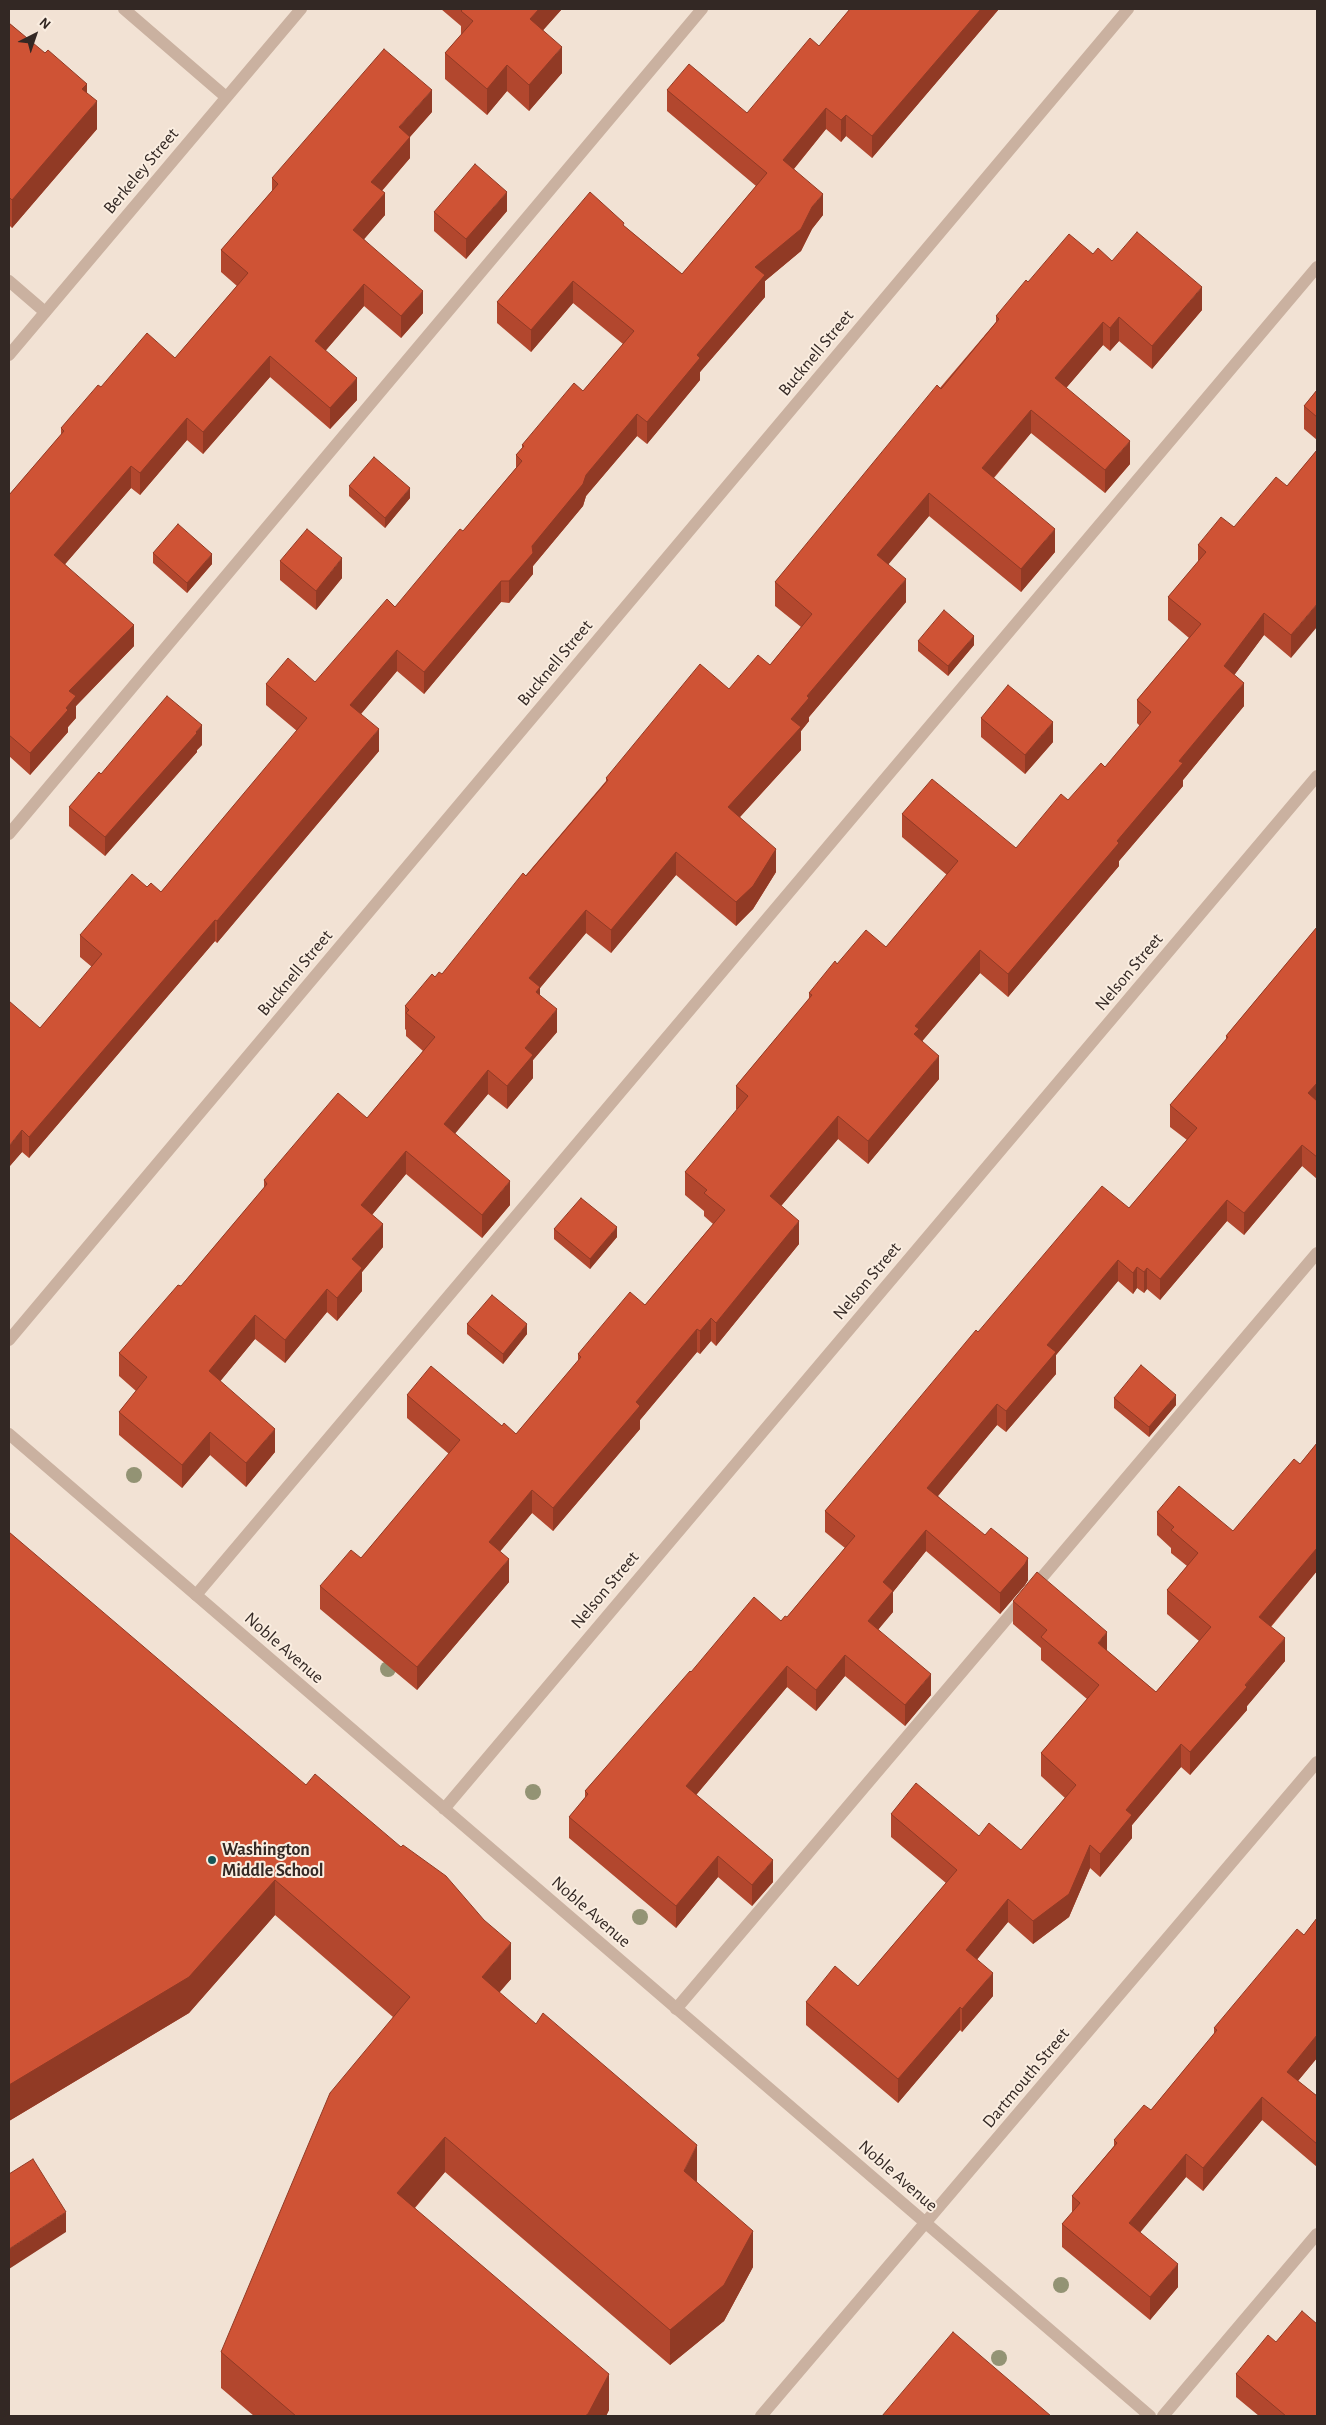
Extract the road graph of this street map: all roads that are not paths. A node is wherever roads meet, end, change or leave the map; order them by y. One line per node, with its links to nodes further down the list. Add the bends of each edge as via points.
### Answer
1 (124, 9): 5 (street)
2 (301, 9): 5 (street, Berkeley Street)
3 (702, 9): 11 (street)
4 (1128, 9): 13 (street, Bucknell Street)
5 (226, 97): 8 (street, Berkeley Street)
6 (1317, 267): 15 (street)
7 (9, 281): 8 (street)
8 (45, 312): 9 (street, Berkeley Street)
9 (9, 355)
10 (1317, 776): 17 (street, Nelson Street)
11 (9, 834)
12 (1317, 1253): 18 (street)
13 (9, 1340)
14 (9, 1434): 15 (street, Noble Avenue)
15 (196, 1595): 17 (street, Noble Avenue)
16 (1317, 1762): 19 (street, Dartmouth Street)
17 (444, 1809): 18 (street, Noble Avenue)
18 (676, 2009): 19 (street, Noble Avenue)
19 (925, 2223): 21 (street, Dartmouth Street); 22 (street, Noble Avenue)
20 (1317, 2234): 23 (street)
21 (761, 2416)
22 (1150, 2416)
23 (1163, 2416)

